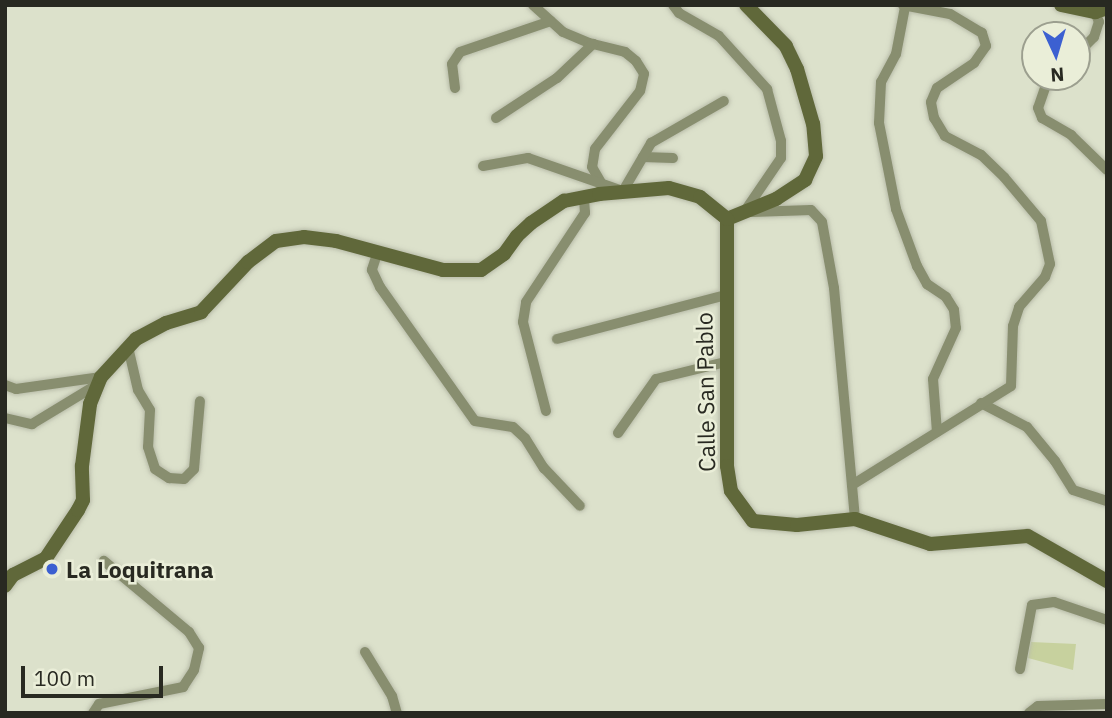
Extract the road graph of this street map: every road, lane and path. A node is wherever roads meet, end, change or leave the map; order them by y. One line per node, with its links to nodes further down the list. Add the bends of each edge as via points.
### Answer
1 (533, 5): 7 (street)
2 (673, 5): 21 (street, via 719,36 766,89 781,141 781,158)
3 (746, 5): 21 (street, via 786,46 797,69 813,124 816,156 805,180)
4 (1060, 5): 6 (street)
5 (904, 6): 31 (street, via 950,14 982,33 986,46 974,62 937,88 931,102 934,118 945,136 981,155 1004,177 1041,222 1049,252 1045,277 1019,307 1013,326 1011,386); 34 (street, via 896,54 881,82 879,123 896,209 917,266 928,285 946,297 954,310 956,328 933,379)
6 (1101, 10): 8 (street)
7 (551, 21): 9 (street, via 563,32); 10 (street, via 460,52 452,64)
8 (1091, 40)
9 (593, 44): 13 (street, via 557,78); 18 (street, via 625,52 644,74 640,91 595,149 592,167)
10 (455, 88)
11 (1044, 91): 17 (street, via 1038,108 1042,118 1070,135)
12 (724, 101): 14 (street, via 651,143)
13 (496, 117)
14 (643, 157): 15 (street); 19 (street)
15 (673, 158)
16 (483, 166): 18 (street, via 528,158)
17 (1107, 170)
18 (603, 185): 19 (street)
19 (623, 191): 20 (street); 22 (street, via 669,188 700,197)
20 (584, 197): 23 (street, via 564,201 531,223 505,254 481,270 443,270); 32 (street, via 584,213 526,302 523,322)
21 (745, 212): 22 (street); 36 (street, via 811,210 822,222 834,288)
22 (727, 219): 24 (street, Calle San Pablo)
23 (378, 251): 26 (street, via 304,237 276,241 248,262 201,312 166,323); 38 (street, via 372,270 380,287 475,421 513,427)
24 (726, 295): 25 (street); 27 (street, Calle San Pablo)
25 (558, 339)
26 (128, 347): 28 (street); 30 (street, via 138,390 150,410 148,447 155,469 169,478 184,479 194,470)
27 (726, 362): 35 (street, via 656,379); 39 (street, Calle San Pablo, via 731,491 753,521 797,525)
28 (99, 380): 29 (street, via 16,389); 33 (street, via 32,424); 42 (street, via 90,404 83,500 47,558 13,575)
29 (5, 385)
30 (200, 401)
31 (981, 403): 34 (street); 37 (street, via 1027,428 1073,489)
32 (546, 411)
33 (5, 418)
34 (937, 432): 36 (street)
35 (618, 433)
36 (852, 485): 39 (street)
37 (1107, 501)
38 (580, 506)
39 (855, 519): 41 (street, Calle San Pablo, via 930,544 1028,536)
40 (104, 561): 47 (street, via 189,632 199,648 194,670 183,687 99,704)
41 (1107, 581)
42 (5, 586)
43 (1107, 620): 45 (street, via 1054,602 1032,605)
44 (365, 652): 48 (street)
45 (1020, 670)
46 (1107, 704): 49 (street, via 1038,706)
47 (93, 713)
48 (397, 713)
49 (1029, 713)

